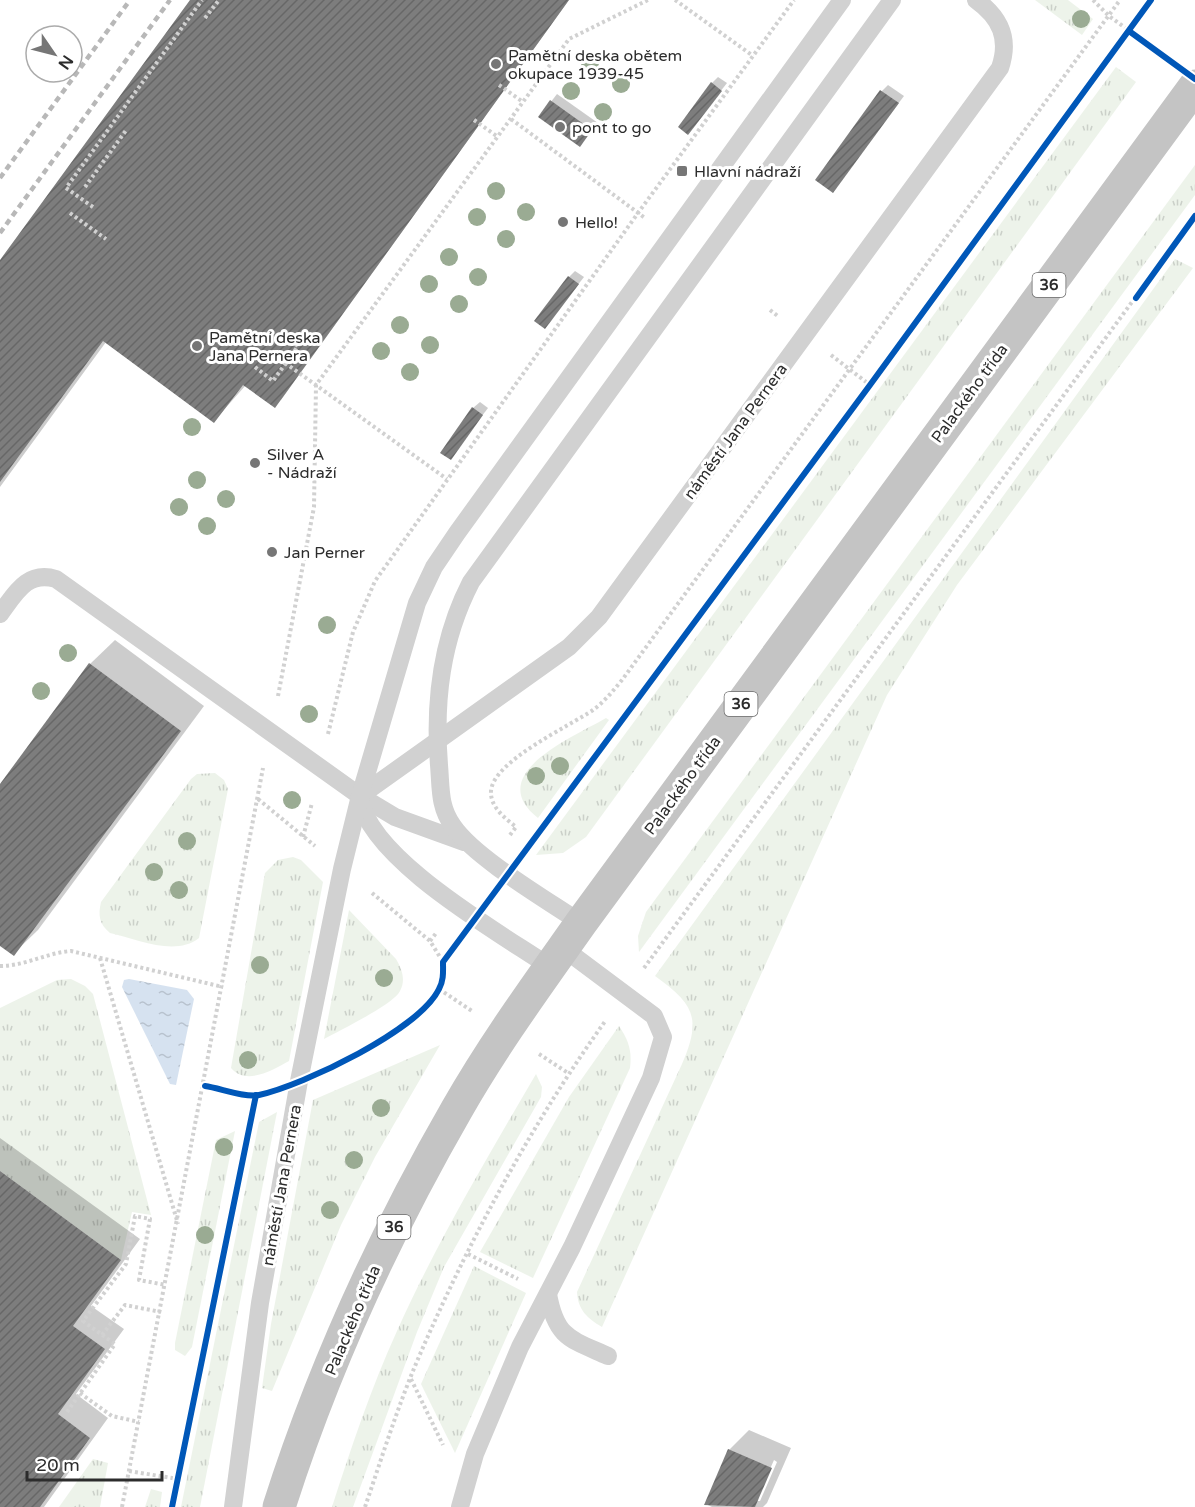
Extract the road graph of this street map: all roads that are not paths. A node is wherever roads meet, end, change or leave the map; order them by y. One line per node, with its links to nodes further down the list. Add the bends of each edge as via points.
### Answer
1 (843, 0): 7 (lane, náměstí Jana Pernera, via 434,567 401,651)
2 (892, 0): 6 (lane, via 471,582 444,651)
3 (976, 0): 6 (lane, náměstí Jana Pernera, via 1001,26 1005,39 1005,53 992,81 599,617 569,647)
4 (1195, 86): 9 (main road, Palackého třída / 36)
5 (0, 615): 7 (lane, via 27,581 45,575 56,579)
6 (436, 742): 7 (lane, náměstí Jana Pernera); 8 (lane, via 442,805 454,828)
7 (360, 796): 8 (lane, via 394,817); 9 (lane, via 368,821 391,851 477,917); 12 (lane, náměstí Jana Pernera, via 308,1036 268,1256)
8 (475, 849): 9 (lane, via 490,860)
9 (565, 946): 10 (lane, via 658,1022 662,1045 651,1078); 13 (main road, Palackého třída / 36, via 474,1081 412,1190 364,1288)
10 (548, 1294): 11 (lane, via 552,1317 559,1329 574,1341); 14 (lane, via 520,1347 475,1454)
11 (608, 1356)
12 (233, 1507)
13 (279, 1507)
14 (460, 1507)

